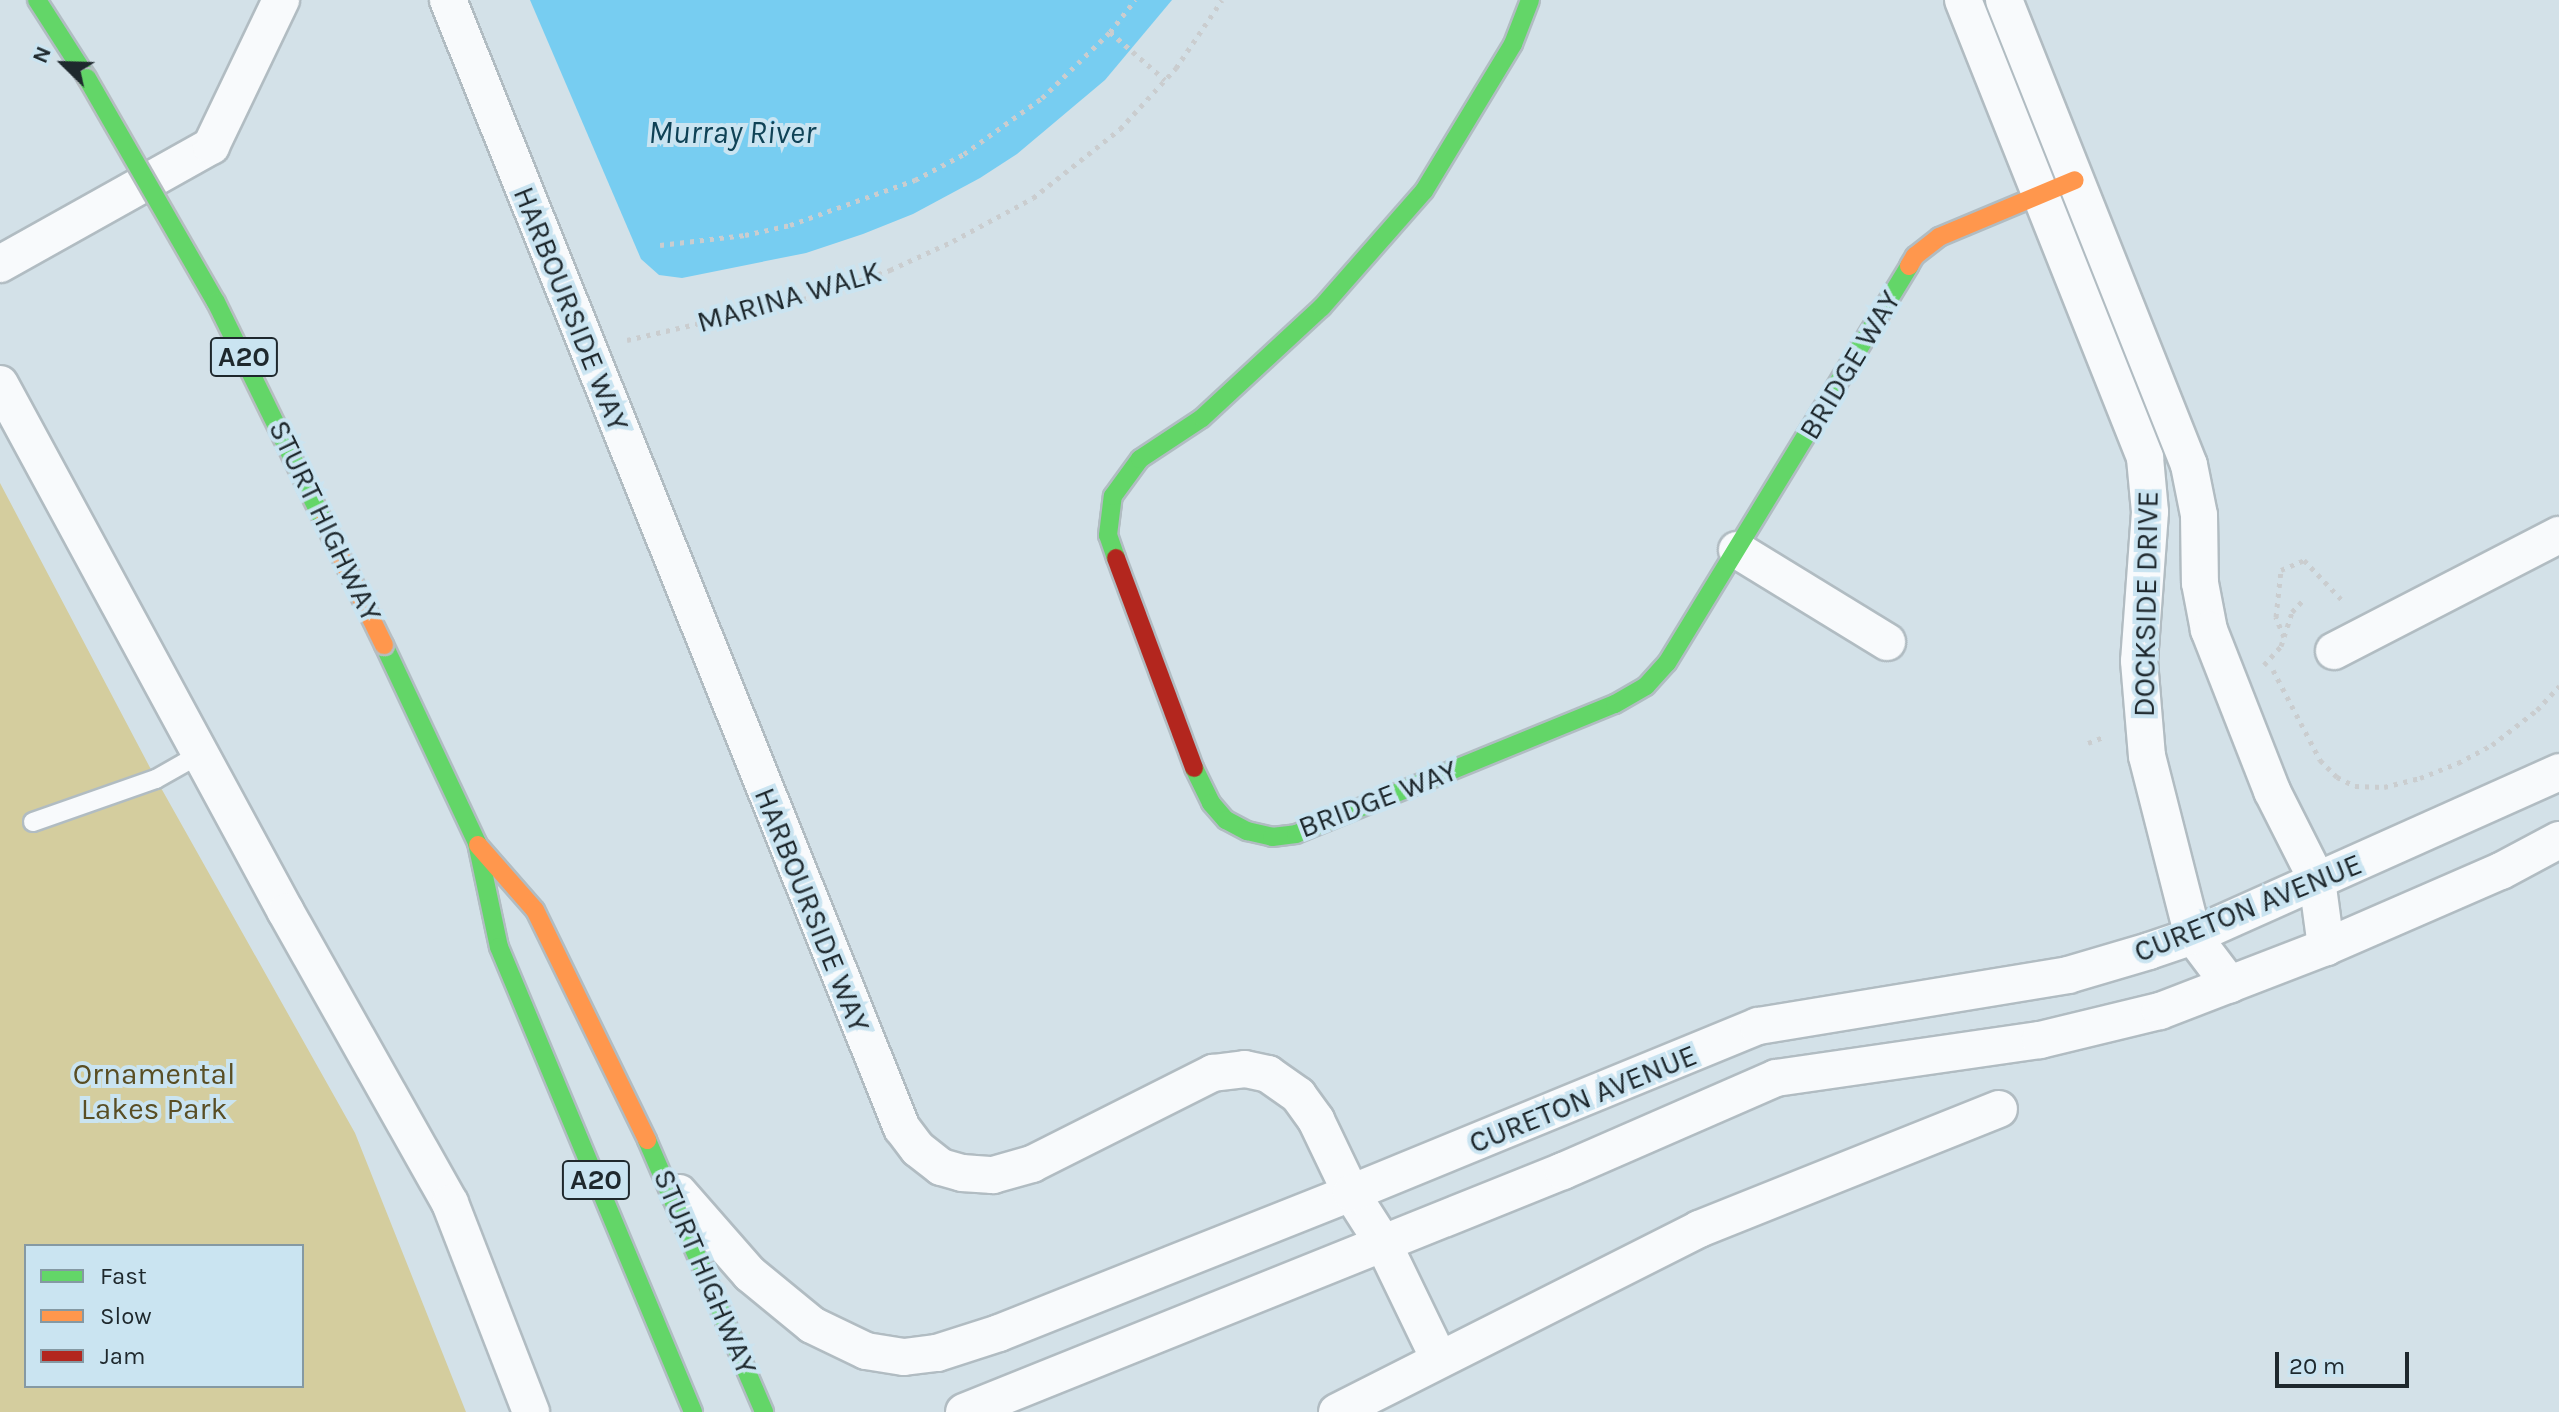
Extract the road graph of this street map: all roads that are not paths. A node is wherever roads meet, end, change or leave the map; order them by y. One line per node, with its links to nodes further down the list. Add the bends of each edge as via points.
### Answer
1 (37, 0): 19 (main road, STURT HIGHWAY / A20, bridge, via 216,302)
2 (281, 0): 9 (street, via 211,146)
3 (448, 0): 26 (street, HARBOURSIDE WAY, via 902,1128 941,1167 993,1175 1032,1164 1201,1077 1253,1069 1278,1079 1304,1102)
4 (1530, 0): 12 (main road, BRIDGE WAY, via 1513,44 1424,191 1322,307 1202,418 1140,459 1113,496 1108,535 1143,633 1211,803 1226,820 1247,831 1284,836 1638,692 1667,663)
5 (1963, 0): 8 (street, DOCKSIDE DRIVE)
6 (2004, 0): 7 (street, DOCKSIDE DRIVE)
7 (2075, 180): 8 (main road, BRIDGE WAY); 20 (street, DOCKSIDE DRIVE, via 2189,465 2209,630 2272,791)
8 (2042, 195): 12 (main road, BRIDGE WAY, via 1939,237 1915,256); 21 (street, DOCKSIDE DRIVE, via 2148,471 2139,692 2153,787)
9 (0, 264)
10 (0, 384): 15 (street)
11 (2559, 535): 14 (street)
12 (1737, 550): 13 (street)
13 (1887, 642)
14 (2334, 651)
15 (200, 754): 17 (lane, via 156,779); 29 (street, via 450,1203)
16 (2559, 772): 20 (street, CURETON AVENUE)
17 (33, 822)
18 (2559, 840): 22 (street, CURETON AVENUE)
19 (477, 843): 25 (main road, STURT HIGHWAY / A20, via 535,910); 30 (main road, STURT HIGHWAY / A20, via 499,947)
20 (2317, 880): 21 (street, CURETON AVENUE); 22 (street, DOCKSIDE DRIVE)
21 (2193, 936): 23 (street, DOCKSIDE DRIVE); 26 (street, CURETON AVENUE, via 2068,975 1758,1026)
22 (2326, 947): 23 (street, CURETON AVENUE)
23 (2230, 985): 27 (street, CURETON AVENUE, via 2077,1033 1776,1078)
24 (1999, 1109): 28 (street, via 1699,1229)
25 (665, 1177): 26 (street, CURETON AVENUE, via 750,1274 798,1315 850,1345 904,1357 937,1353 999,1333); 31 (main road, STURT HIGHWAY / A20)
26 (1351, 1193): 27 (street, HARBOURSIDE WAY)
27 (1383, 1243): 28 (street, HARBOURSIDE WAY); 32 (street, CURETON AVENUE)
28 (1439, 1359): 33 (street)
29 (531, 1412)
30 (693, 1412)
31 (764, 1412)
32 (964, 1412)
33 (1337, 1412)

